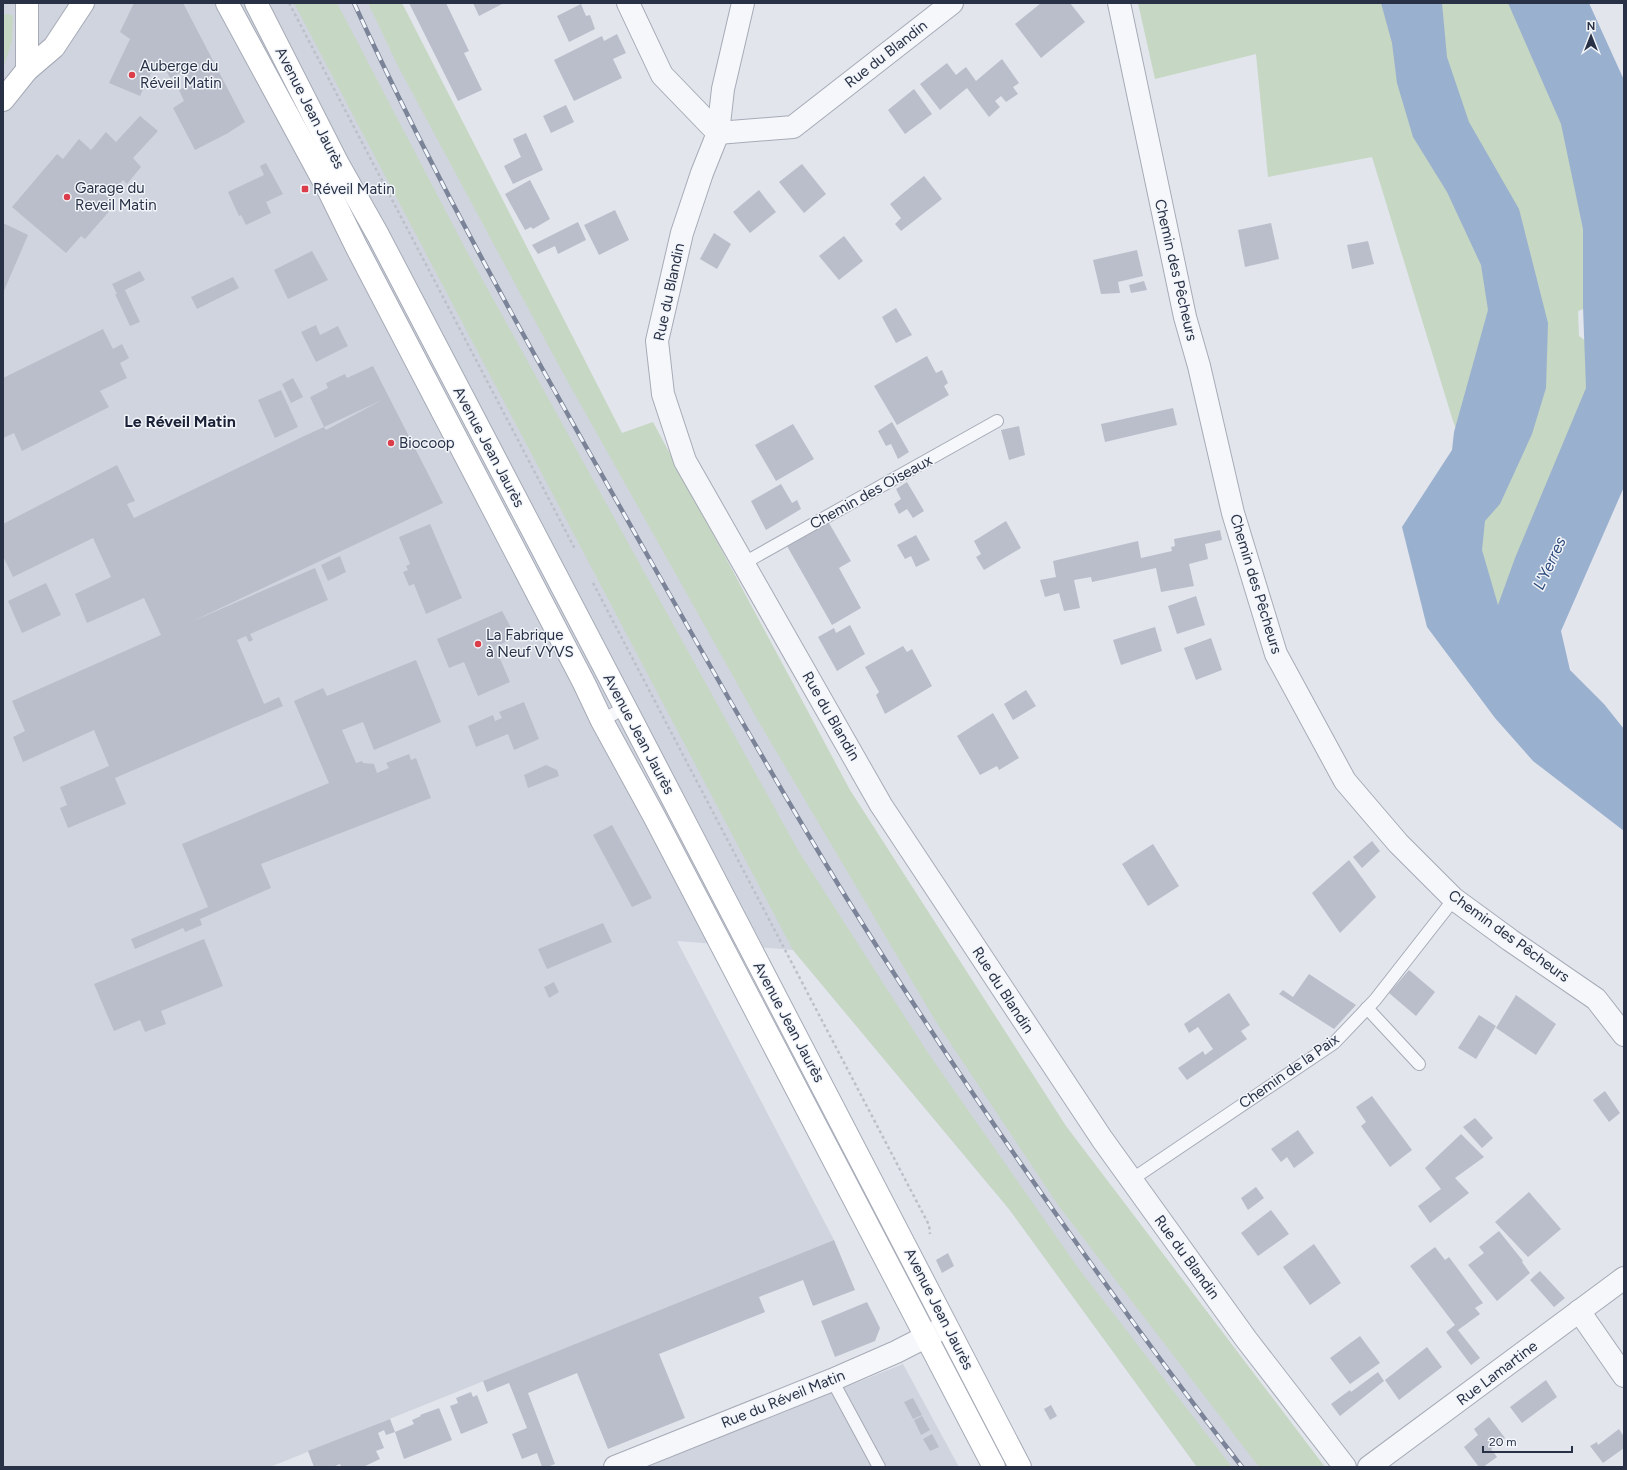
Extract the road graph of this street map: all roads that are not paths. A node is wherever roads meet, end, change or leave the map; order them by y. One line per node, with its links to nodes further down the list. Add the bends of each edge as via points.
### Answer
1 (27, 3): 9 (main road)
2 (83, 3): 9 (main road, via 54,47)
3 (227, 3): 15 (main road, via 329,191)
4 (256, 3): 14 (main road, Avenue Jean Jaurès, via 338,164)
5 (628, 3): 11 (street, via 662,75)
6 (743, 3): 11 (street, via 723,89)
7 (952, 3): 11 (street, Rue du Blandin, via 793,127)
8 (1119, 3): 16 (street, Chemin des Pêcheurs, via 1185,317 1199,366 1233,514 1276,654 1345,781 1398,843)
9 (27, 70): 10 (main road)
10 (3, 100)
11 (718, 133): 13 (street, Rue du Blandin, via 682,233 657,341 663,394 685,461)
12 (998, 421): 13 (lane, Chemin des Oiseaux)
13 (744, 563): 20 (street, Rue du Blandin, via 881,805)
14 (625, 706): 15 (lane); 23 (main road, Avenue Jean Jaurès)
15 (602, 721): 24 (main road)
16 (1454, 899): 17 (lane, Chemin de la Paix); 18 (street, Chemin des Pêcheurs, via 1596,999)
17 (1367, 1008): 19 (lane); 20 (lane, Chemin de la Paix, via 1334,1043)
18 (1624, 1035)
19 (1419, 1064)
20 (1131, 1180): 31 (street, Rue du Blandin, via 1246,1339)
21 (1624, 1278): 22 (street, Rue Lamartine)
22 (1579, 1311): 25 (street); 32 (street, Rue Lamartine)
23 (948, 1326): 24 (street, Rue du Réveil Matin); 30 (main road, Avenue Jean Jaurès)
24 (926, 1337): 26 (street, Rue du Réveil Matin); 29 (main road)
25 (1624, 1376)
26 (832, 1380): 27 (street, Rue du Réveil Matin); 28 (lane)
27 (615, 1467)
28 (879, 1467)
29 (994, 1467)
30 (1020, 1467)
31 (1345, 1467)
32 (1369, 1467)

